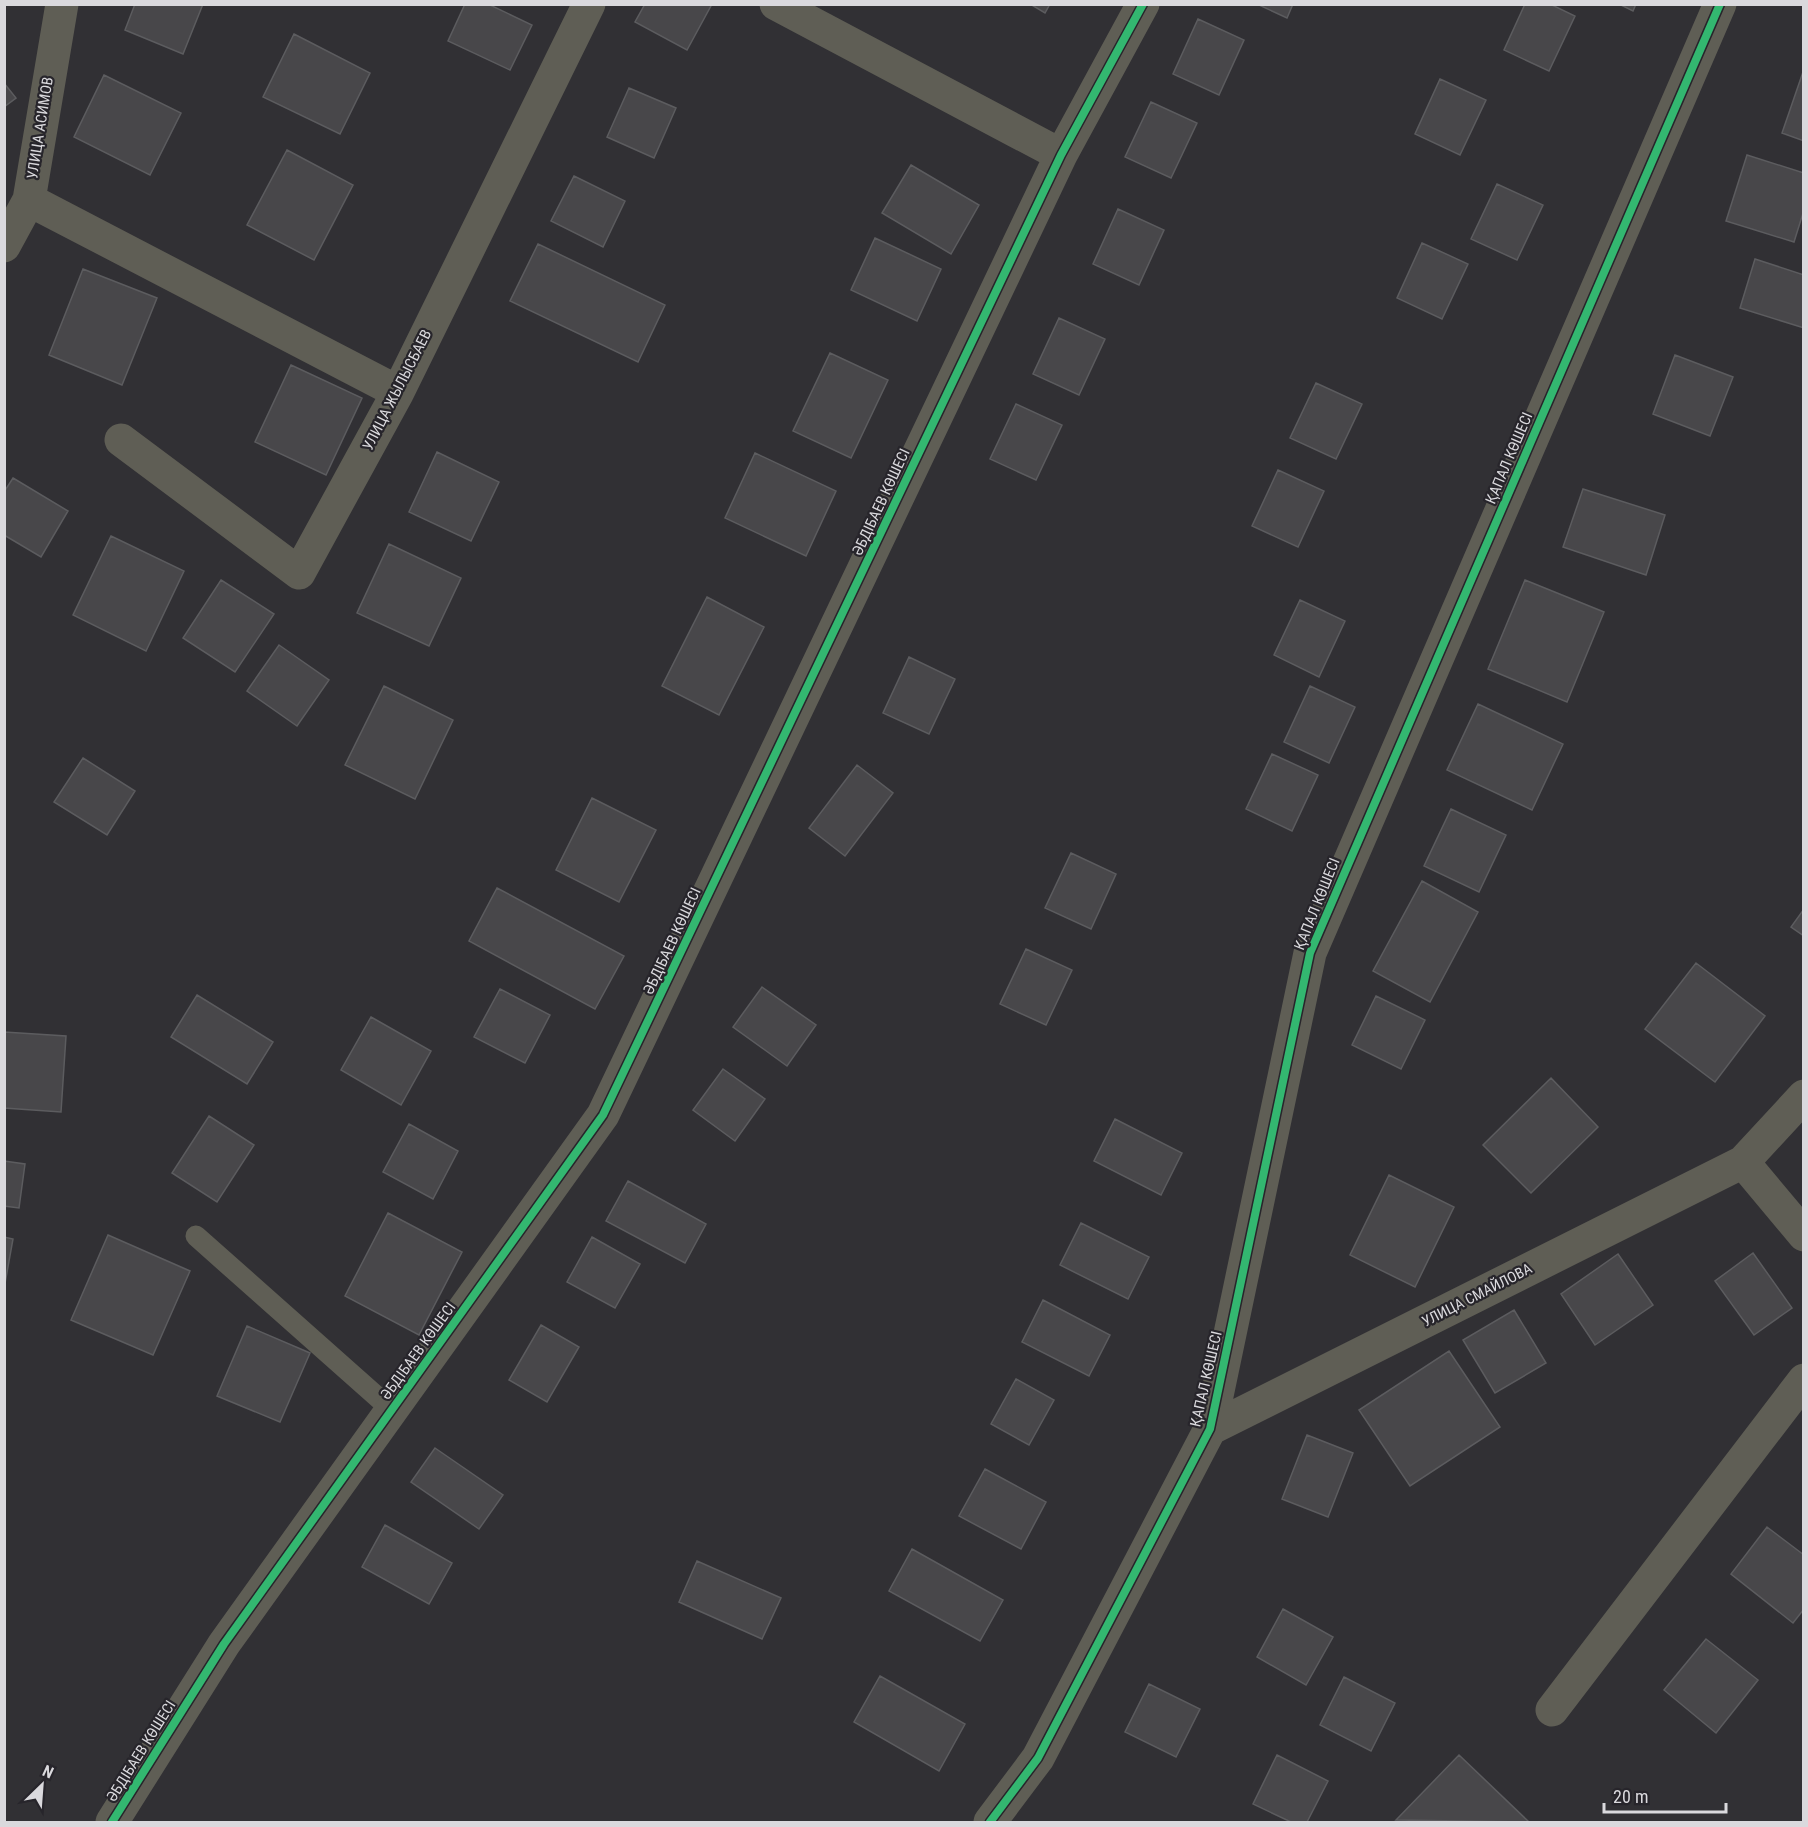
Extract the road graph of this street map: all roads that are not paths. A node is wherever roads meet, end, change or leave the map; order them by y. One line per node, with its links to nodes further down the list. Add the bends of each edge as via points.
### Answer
1 (62, 4): 7 (street, УЛИЦА АСИМОВ)
2 (589, 4): 9 (street, УЛИЦА ЖЫЛЫСБАЕВ)
3 (776, 4): 6 (street)
4 (1143, 4): 6 (street, ӘБДІБАЕВ КӨШЕСІ)
5 (1720, 4): 17 (street, ҚАПАЛ КӨШЕСІ, via 1310,953)
6 (1061, 155): 16 (street, ӘБДІБАЕВ КӨШЕСІ, via 603,1116)
7 (29, 200): 8 (street, УЛИЦА АСИМОВ); 9 (street)
8 (4, 246)
9 (398, 392): 10 (street, УЛИЦА ЖЫЛЫСБАЕВ, via 300,573)
10 (121, 440)
11 (1803, 1096): 12 (street, УЛИЦА СМАЙЛОВА)
12 (1743, 1162): 13 (street); 17 (street, УЛИЦА СМАЙЛОВА)
13 (1803, 1235)
14 (196, 1236): 16 (lane)
15 (1803, 1380): 18 (street)
16 (392, 1410): 19 (street, ӘБДІБАЕВ КӨШЕСІ, via 224,1644)
17 (1210, 1429): 20 (street, ҚАПАЛ КӨШЕСІ, via 1038,1758)
18 (1552, 1710)
19 (112, 1822)
20 (990, 1822)

